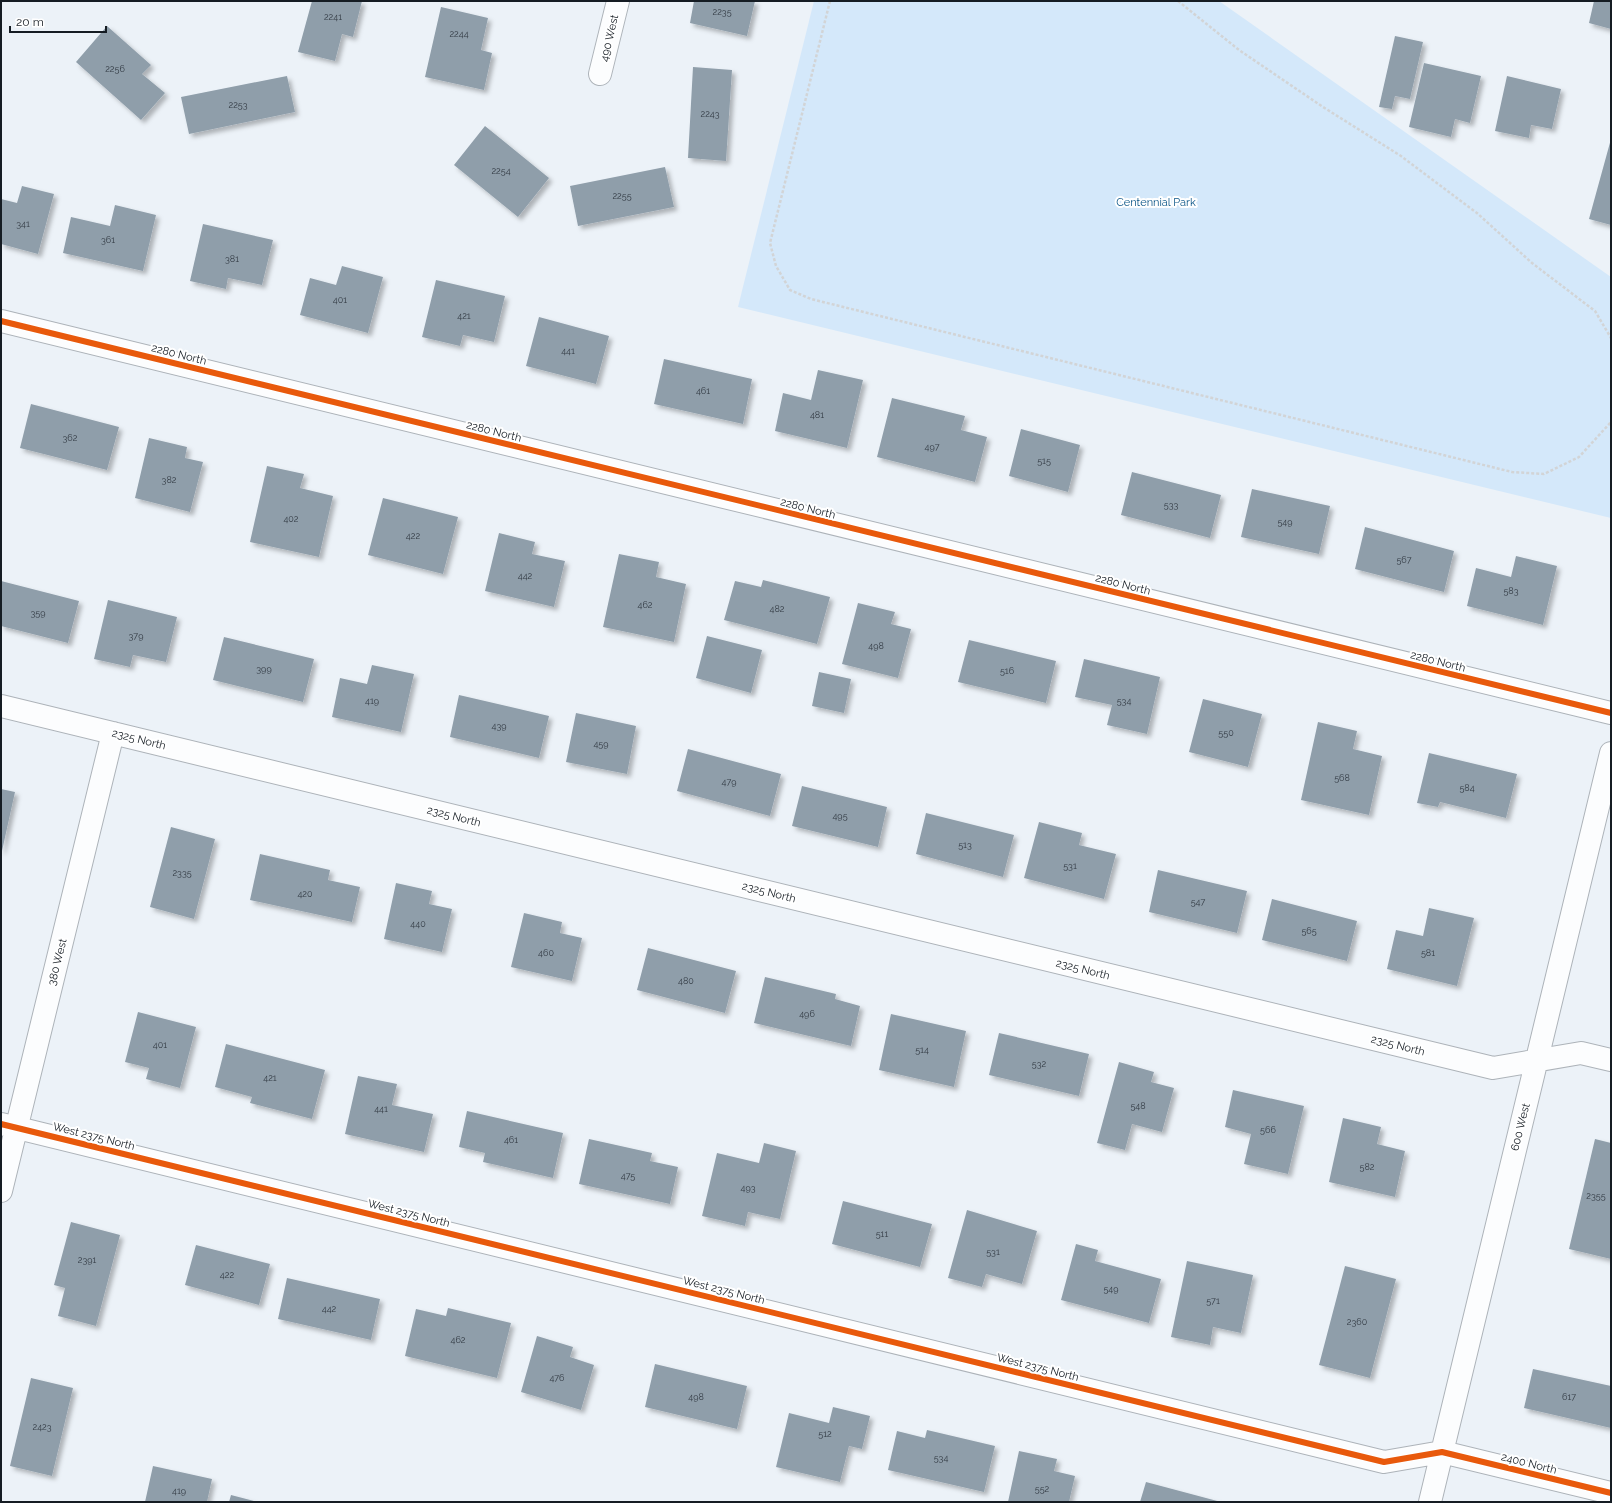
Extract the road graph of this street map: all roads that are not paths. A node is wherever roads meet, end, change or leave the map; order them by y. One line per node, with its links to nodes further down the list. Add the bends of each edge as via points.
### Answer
1 (618, 1): 2 (street, 490 West)
2 (600, 74)
3 (1, 321): 5 (street, 2280 North)
4 (1, 706): 6 (street, 2325 North)
5 (1611, 713)
6 (113, 733): 9 (street, 2325 North, via 1493,1068); 10 (street, 380 West)
7 (1611, 753): 9 (street, 600 West)
8 (1611, 1060): 9 (street, 2325 North, via 1581,1053)
9 (1536, 1061): 12 (street, 600 West)
10 (9, 1126): 11 (street, 380 West); 12 (street, West 2375 North, via 1384,1462)
11 (1, 1191)
12 (1442, 1452): 13 (street, 2400 North); 14 (street, 600 West)
13 (1611, 1493)
14 (1430, 1502)

